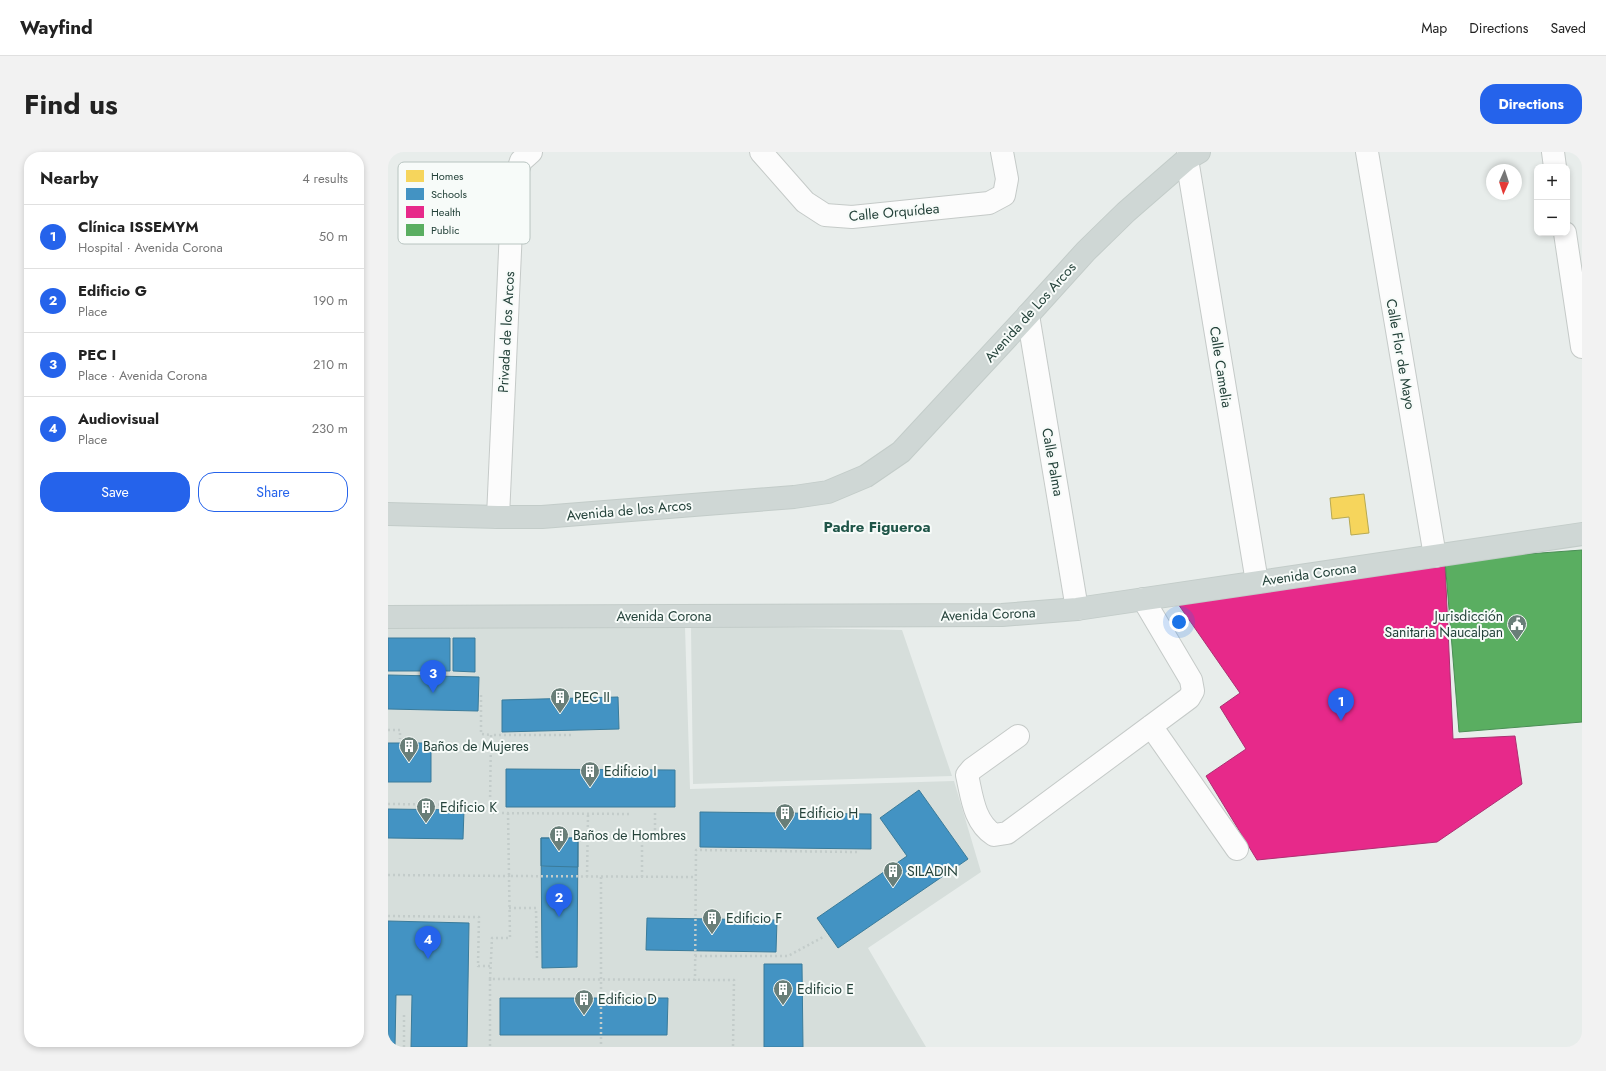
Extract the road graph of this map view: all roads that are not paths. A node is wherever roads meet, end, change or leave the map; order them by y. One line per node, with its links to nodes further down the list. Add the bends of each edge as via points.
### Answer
1 (531, 152): 7 (street, Privada de los Arcos)
2 (761, 152): 3 (street, Calle Orquídea, via 805,202 825,215 852,217 989,203 1004,195 1007,180)
3 (1002, 152)
4 (1367, 152): 17 (street, Calle Flor de Mayo)
5 (1553, 152): 8 (street)
6 (1192, 154): 11 (main road, Avenida de Los Arcos, via 1086,251); 18 (street, Calle Camelia)
7 (522, 162)
8 (1555, 164)
9 (1565, 236): 12 (street)
10 (510, 244): 15 (street, Privada de los Arcos)
11 (1028, 315): 13 (main road, Avenida de Los Arcos, via 901,452); 20 (street, Calle Palma)
12 (1582, 347)
13 (866, 476): 15 (main road, Avenida de los Arcos, via 828,492 794,497 542,517)
14 (388, 514): 15 (main road, Avenida de los Arcos)
15 (498, 517)
16 (1582, 534): 17 (main road, Avenida Corona)
17 (1435, 556): 18 (main road, Avenida Corona)
18 (1257, 582): 19 (main road, Avenida Corona)
19 (1143, 599): 20 (main road, Avenida Corona); 22 (street, via 1191,680 1193,691 1189,698)
20 (1077, 609): 21 (main road, Avenida Corona, via 1002,615)
21 (388, 617)
22 (1151, 726): 23 (street, via 1007,833 994,835 985,829 973,806 967,776 972,769); 24 (street)
23 (1018, 736)
24 (1237, 849)

